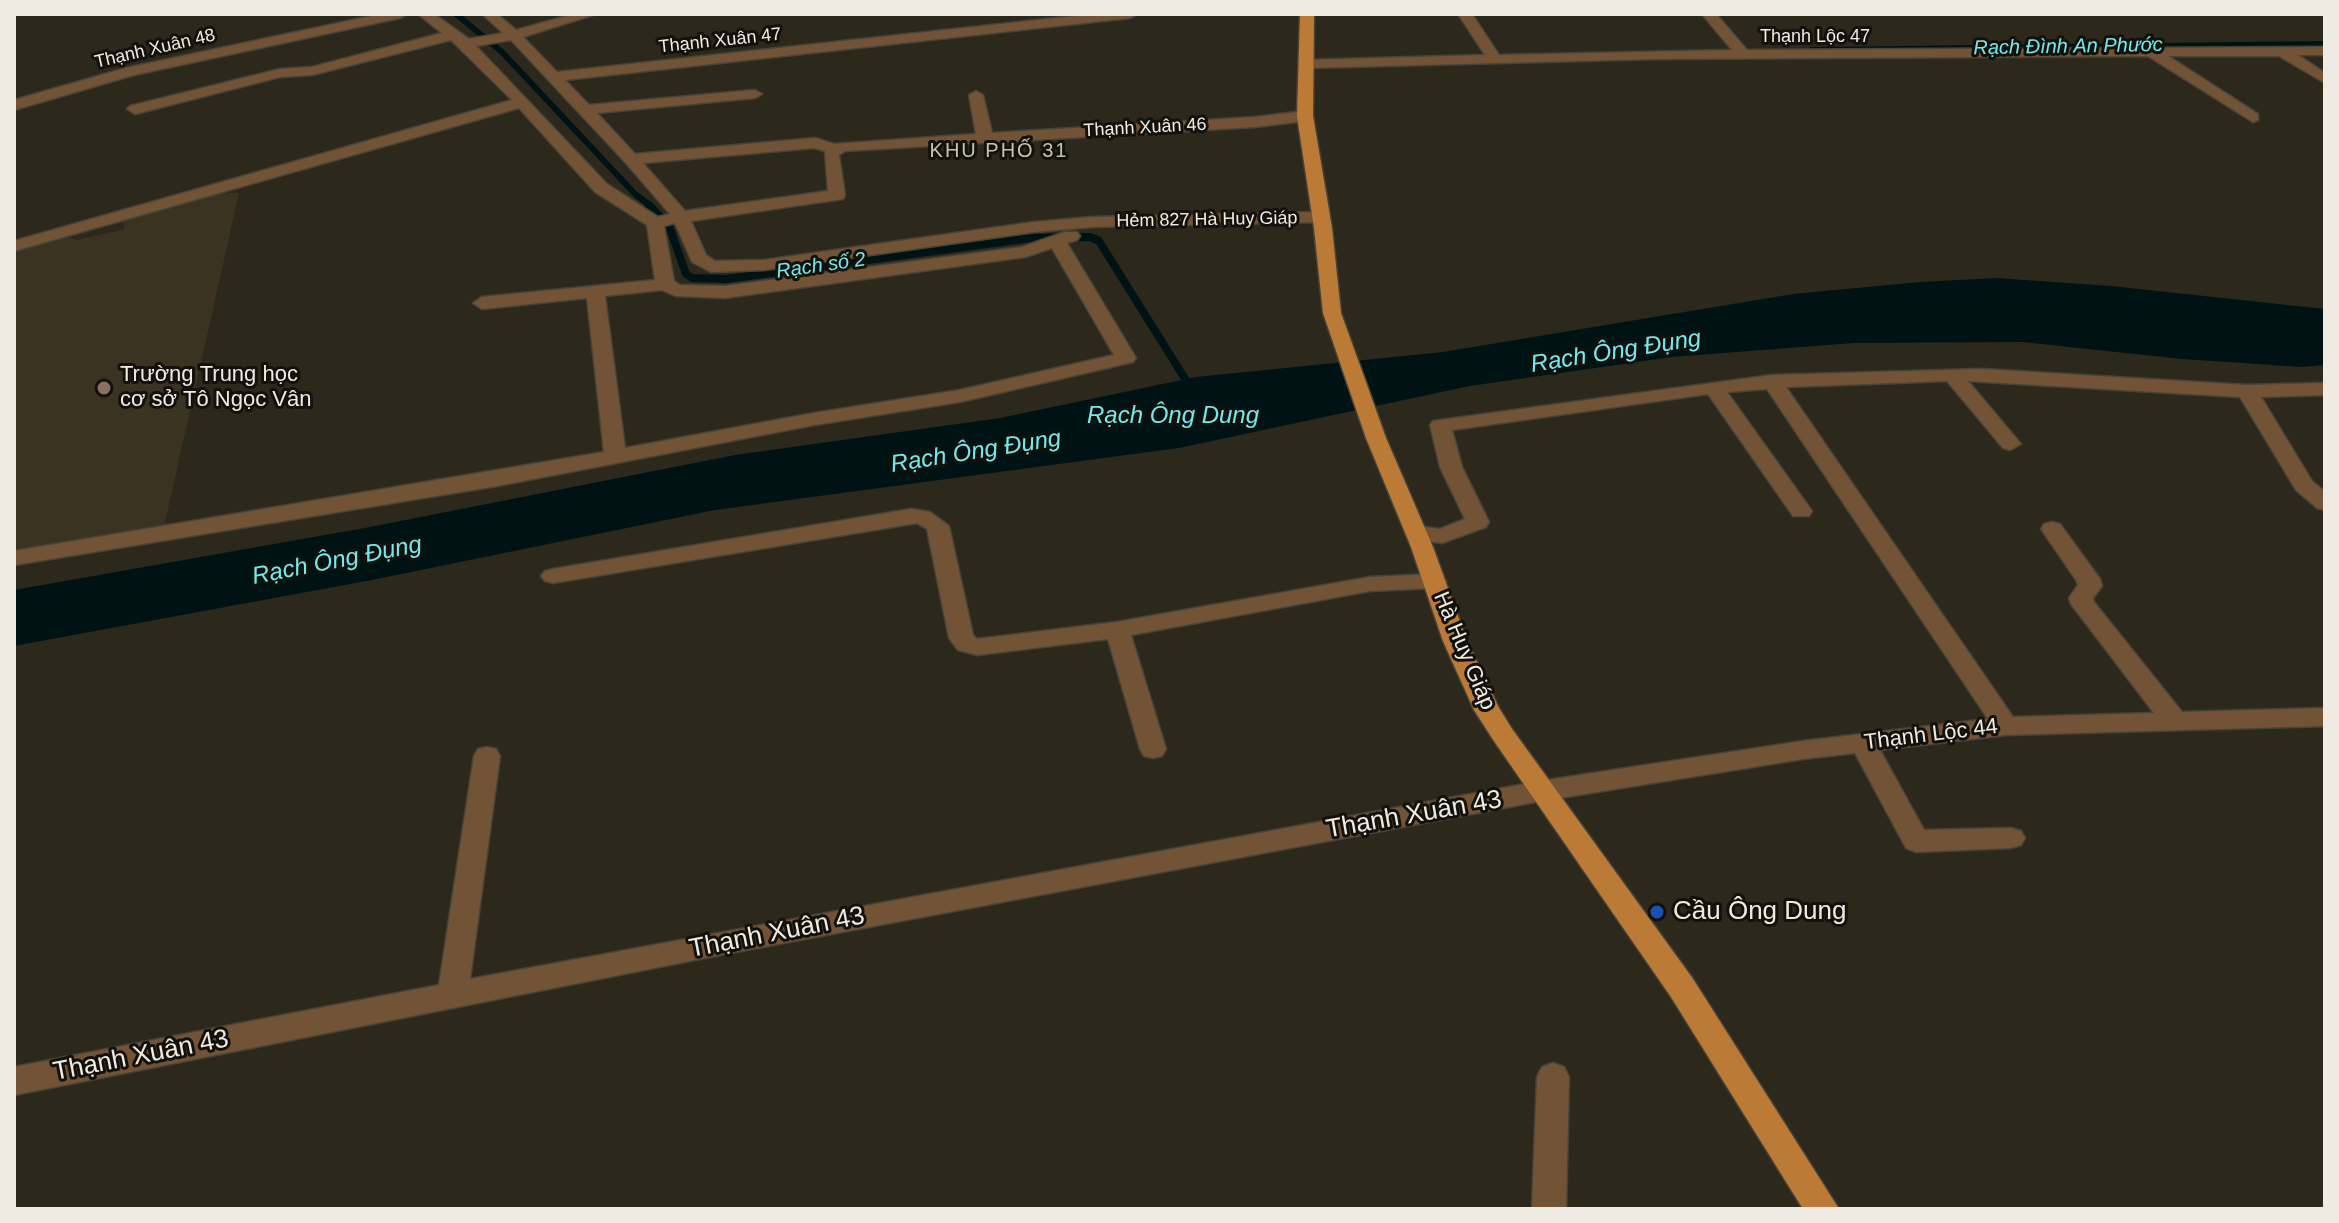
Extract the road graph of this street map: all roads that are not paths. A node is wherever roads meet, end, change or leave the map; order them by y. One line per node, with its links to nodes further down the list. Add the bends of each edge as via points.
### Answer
1 (400, 14): 22 (street, Thạnh Xuân 48, via 131,71)
2 (425, 14): 10 (street)
3 (489, 14): 9 (street)
4 (589, 14): 9 (street)
5 (1130, 14): 17 (street, Thạnh Xuân 47)
6 (1307, 14): 16 (main road, Hà Huy Giáp)
7 (1465, 14): 15 (street)
8 (1709, 14): 14 (street)
9 (514, 35): 10 (street); 17 (street)
10 (459, 39): 21 (street); 23 (street, via 312,71 280,73)
11 (2325, 51): 12 (street, Thạnh Lộc 47)
12 (2283, 52): 13 (street, Thạnh Lộc 47); 18 (street)
13 (2153, 53): 14 (street, Thạnh Lộc 47); 26 (street)
14 (1743, 55): 15 (street, Thạnh Lộc 47)
15 (1494, 58): 16 (street, Thạnh Lộc 47)
16 (1306, 64): 25 (main road, Hà Huy Giáp)
17 (553, 77): 24 (street)
18 (2325, 79)
19 (755, 94): 24 (street)
20 (976, 95): 27 (street)
21 (522, 102): 32 (street, via 601,188); 35 (street)
22 (14, 105)
23 (135, 109)
24 (585, 110): 29 (street)
25 (1305, 116): 27 (street, Thạnh Xuân 46); 31 (main road, Hà Huy Giáp)
26 (2253, 117)
27 (985, 137): 28 (street, Thạnh Xuân 46)
28 (834, 149): 29 (street, Thạnh Xuân 46, via 815,143); 30 (street, via 837,195)
29 (631, 159): 30 (street)
30 (681, 217): 32 (street); 33 (street, Hẻm 827 Hà Huy Giáp, via 703,264 729,268 1034,227)
31 (1321, 217): 33 (street, Hẻm 827 Hà Huy Giáp); 49 (main road, Hà Huy Giáp, via 1332,313)
32 (655, 223): 36 (street)
33 (1086, 227): 34 (street)
34 (1058, 242): 36 (street, via 1025,252 725,292 683,291); 45 (street, via 1126,358 960,396)
35 (14, 246)
36 (665, 284): 37 (street)
37 (595, 289): 38 (street); 45 (street)
38 (482, 303)
39 (1953, 376): 40 (street); 43 (street); 44 (street)
40 (1772, 381): 41 (street); 56 (street)
41 (1713, 387): 47 (street); 49 (street, via 1440,425 1451,467 1478,522 1442,536)
42 (2325, 389): 43 (street)
43 (2247, 391): 46 (street, via 2304,485)
44 (2010, 444)
45 (615, 457): 50 (street)
46 (2325, 503)
47 (1801, 511)
48 (2052, 529): 55 (street, via 2088,579 2083,604)
49 (1416, 533): 52 (main road, Hà Huy Giáp)
50 (14, 558)
51 (553, 576): 53 (street, via 911,516 938,526 961,638 967,644)
52 (1434, 581): 53 (street, via 1370,584); 60 (main road, Hà Huy Giáp, via 1487,710)
53 (1117, 630): 58 (street)
54 (2325, 717): 55 (street, Thạnh Lộc 44)
55 (2174, 720): 56 (street, Thạnh Lộc 44)
56 (2006, 726): 57 (street, Thạnh Lộc 44)
57 (1863, 743): 60 (street, Thạnh Lộc 44); 61 (street, via 1916,841)
58 (1153, 749)
59 (487, 756): 62 (street)
60 (1541, 791): 62 (street, Thạnh Xuân 43); 66 (main road, Hà Huy Giáp, via 1682,988)
61 (2011, 838)
62 (453, 995): 64 (street, Thạnh Xuân 43)
63 (1553, 1077): 65 (street)
64 (14, 1081)
65 (1549, 1209)
66 (1822, 1209)

